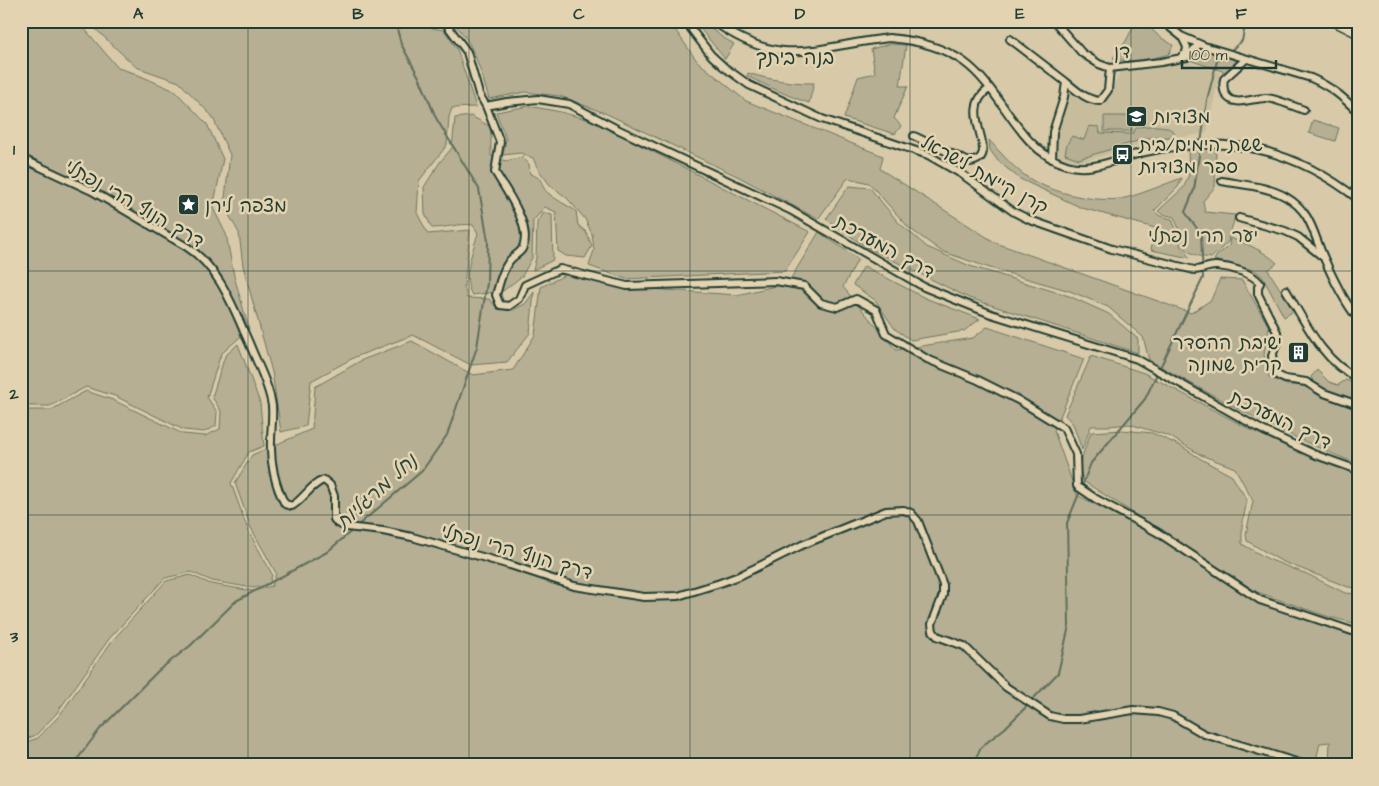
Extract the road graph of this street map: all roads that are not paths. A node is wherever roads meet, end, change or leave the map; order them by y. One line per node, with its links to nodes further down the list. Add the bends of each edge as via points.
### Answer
1 (444, 21): 18 (street, via 467,52 479,94)
2 (685, 21): 31 (street, קרן קיימת לישראל, via 711,55 744,82 822,119 928,155 1030,220 1088,241 1158,260 1201,270 1216,265 1248,273 1260,283 1258,294 1277,332 1278,340 1272,356 1277,375 1306,382 1324,393)
3 (713, 21): 17 (street, via 744,41 775,51 806,52 889,38 920,43 964,62)
4 (1054, 21): 15 (street, דן, via 1082,53)
5 (1162, 21): 10 (street)
6 (1334, 21): 9 (street)
7 (1351, 21): 8 (street)
8 (1358, 23)
9 (1358, 33)
10 (1181, 36): 12 (street); 13 (street, via 1187,47 1186,53)
11 (1010, 39): 16 (street)
12 (1199, 44): 13 (street, דן, via 1187,57); 14 (street)
13 (1179, 58): 15 (street, דן)
14 (1246, 60): 19 (street, via 1224,79 1227,97 1242,102 1269,97); 20 (street, via 1311,78 1335,89)
15 (1110, 68): 16 (street, via 1108,90 1100,101 1088,98)
16 (1066, 82): 23 (street, via 1053,132)
17 (989, 89): 21 (street, via 982,93 976,108 984,149 974,161 969,162); 23 (street, via 1024,134)
18 (486, 106): 32 (street, דרך המערכת, via 538,98 569,104 790,210 924,287 992,314 1137,359 1264,432); 33 (street, via 500,142 495,172 525,228 522,249 508,263 496,295 500,305 509,306 519,299 525,285 560,269 627,286 776,281 804,286 822,303 837,308 856,299 876,310 886,334 927,359 1018,400 1064,428 1076,454 1077,486 1096,499 1157,532 1260,600)
19 (1304, 110)
20 (1358, 112)
21 (914, 136)
22 (21, 158): 34 (street, דרך הנוף הרי נפתלי, via 92,192 187,247 199,255 216,276 234,308 268,390 272,407 274,473 285,504 292,506 299,502 324,480 334,496 334,519 346,527 383,530 431,541 574,586 652,597 678,596 720,583 886,511 904,510 918,521 943,585 933,631 937,636 964,646 1006,687 1032,705 1062,719 1133,710 1158,712 1173,716 1204,734)
23 (1052, 159): 25 (street, via 1087,168 1145,152 1192,144 1240,145 1299,162 1331,179)
24 (1222, 181): 27 (street, via 1265,189 1300,207 1309,219)
25 (1358, 200)
26 (1239, 218): 27 (street, via 1298,237)
27 (1324, 258): 29 (street)
28 (1286, 290): 30 (street, via 1329,356)
29 (1358, 319)
30 (1358, 378)
31 (1358, 405)
32 (1358, 470)
33 (1358, 631)
34 (1306, 765)

